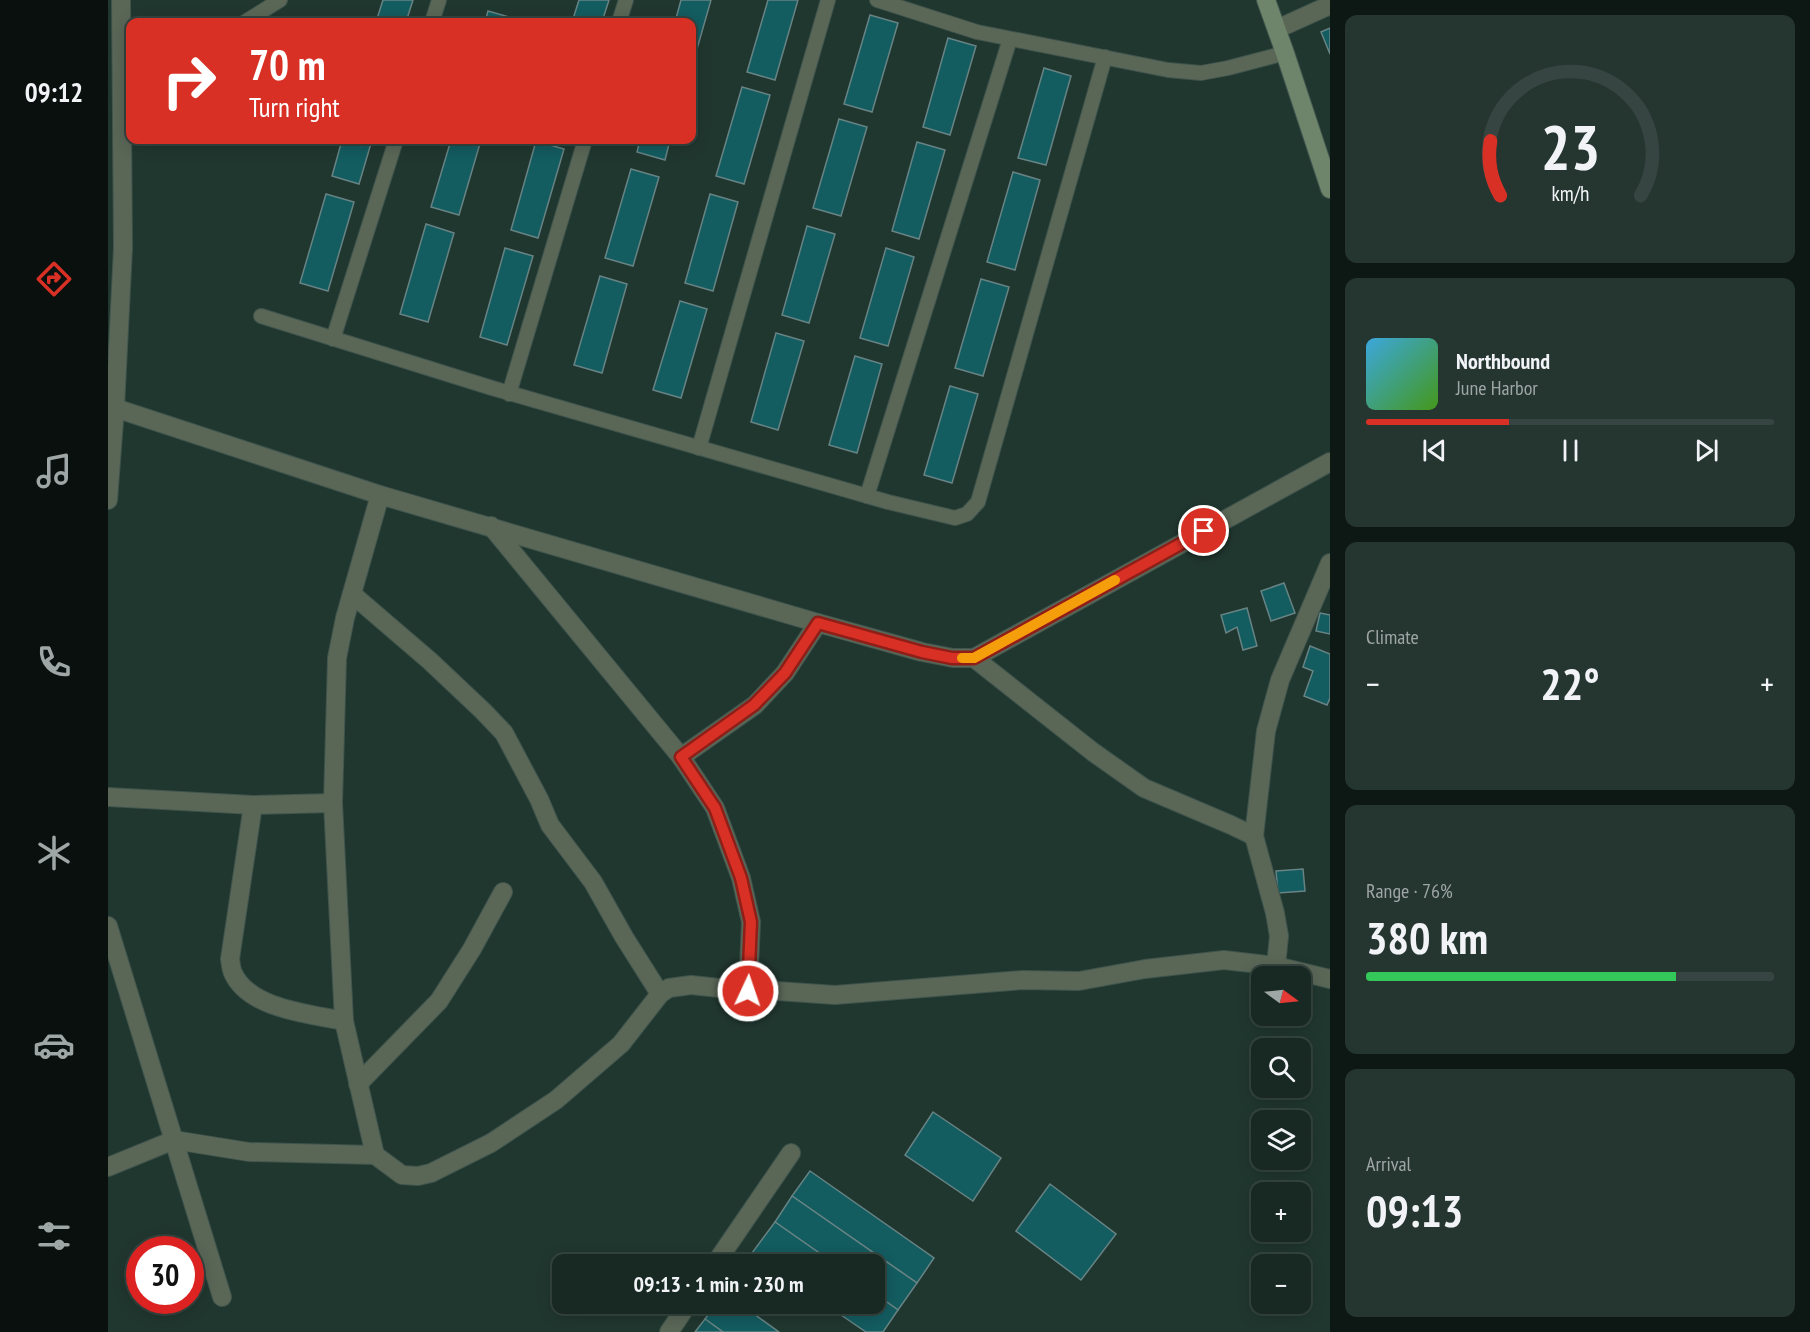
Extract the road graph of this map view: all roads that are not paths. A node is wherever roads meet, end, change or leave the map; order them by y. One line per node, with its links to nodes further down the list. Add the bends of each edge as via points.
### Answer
1 (280, 0): 9 (lane)
2 (439, 0): 10 (lane)
3 (626, 0): 11 (lane)
4 (828, 0): 24 (lane)
5 (877, 0): 14 (lane)
6 (1266, 0): 12 (main road)
7 (121, 3): 13 (street)
8 (1330, 5): 12 (street)
9 (251, 18)
10 (433, 18)
11 (621, 18)
12 (1277, 28): 15 (main road)
13 (120, 29): 23 (street, via 123,248)
14 (1010, 39): 16 (lane); 27 (lane)
15 (1285, 53): 16 (lane, via 1201,73); 19 (main road)
16 (1105, 57): 27 (lane, via 978,501 967,514 955,518)
17 (395, 144): 21 (lane)
18 (584, 144): 22 (lane)
19 (1330, 189)
20 (261, 316): 21 (lane)
21 (333, 339): 22 (lane)
22 (509, 394): 24 (lane)
23 (115, 408): 26 (street); 28 (street)
24 (699, 448): 27 (lane)
25 (1330, 462): 33 (street)
26 (380, 495): 29 (street); 31 (street)
27 (867, 496)
28 (108, 500)
29 (491, 526): 32 (street); 34 (street)
30 (1330, 563): 38 (street, via 1280,680 1266,731)
31 (352, 594): 36 (street, via 337,658); 45 (street, via 504,733 550,825 593,882)
32 (818, 623): 33 (street, via 922,652); 34 (street, via 785,673 754,705)
33 (974, 658): 38 (street, via 1144,788)
34 (681, 757): 44 (street, via 715,808 741,878 751,922)
35 (108, 797): 37 (street)
36 (333, 803): 37 (street); 46 (street)
37 (253, 805): 46 (street, via 230,959 232,972 255,997 278,1007)
38 (1254, 836): 41 (street, via 1279,936)
39 (503, 892): 47 (street, via 439,1001)
40 (108, 926): 48 (street)
41 (1276, 966): 44 (street, via 1224,960 1079,981 1023,980 835,995)
42 (1311, 975): 43 (street)
43 (1330, 980)
44 (748, 991): 45 (street, via 691,985 669,988)
45 (660, 994): 50 (street, via 621,1044 556,1100 491,1143 418,1176 402,1176)
46 (344, 1021): 47 (street)
47 (358, 1084): 50 (street)
48 (174, 1140): 50 (street, via 249,1152); 51 (street); 53 (street)
49 (791, 1153): 52 (street)
50 (375, 1155)
51 (108, 1167)
52 (722, 1254)
53 (222, 1297)
54 (681, 1314): 55 (street)
55 (669, 1332)

